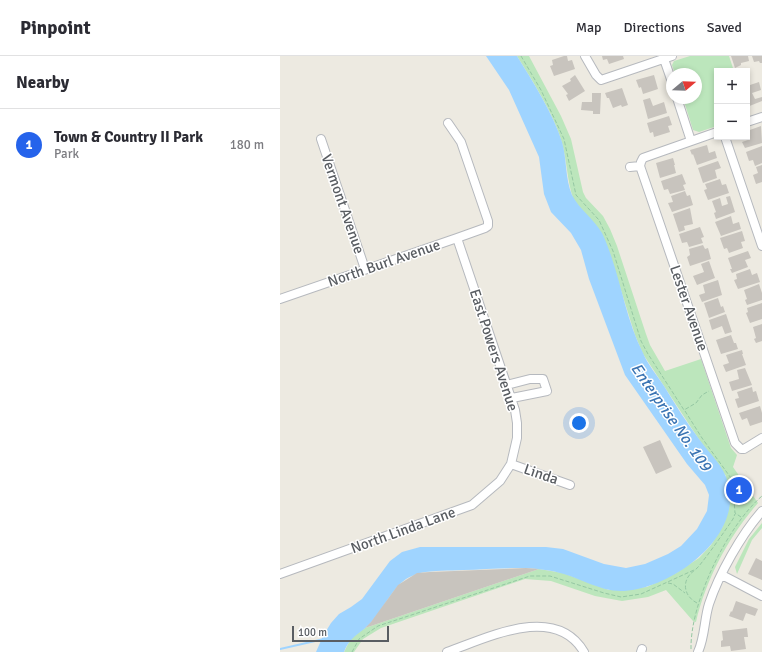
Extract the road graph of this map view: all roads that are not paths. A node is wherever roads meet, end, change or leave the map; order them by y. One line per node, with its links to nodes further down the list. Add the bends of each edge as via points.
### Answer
1 (585, 56): 2 (street, via 601,80)
2 (668, 57): 3 (street)
3 (670, 68)
4 (679, 104): 11 (street)
5 (762, 117): 6 (street)
6 (750, 121)
7 (448, 123): 14 (street, North Burl Avenue, via 461,142 488,221 485,228)
8 (714, 133): 11 (street)
9 (321, 139): 16 (street, Vermont Avenue)
10 (726, 140): 15 (street)
11 (691, 141): 12 (street, via 643,158)
12 (640, 166): 13 (street); 20 (street, Lester Avenue, via 735,443 741,449 747,448)
13 (630, 167)
14 (457, 238): 16 (street, North Burl Avenue); 18 (street, East Powers Avenue)
15 (762, 246)
16 (365, 269): 17 (street, North Burl Avenue)
17 (280, 299)
18 (507, 385): 19 (street, East Powers Avenue); 19 (street, via 530,379 543,379 547,391)
19 (512, 398): 21 (street, East Powers Avenue, via 517,438)
20 (762, 438)
21 (511, 464): 22 (street, Linda); 24 (street, North Linda Lane, via 500,481 472,505)
22 (570, 485)
23 (762, 511): 25 (street, via 743,535)
24 (280, 574)
25 (722, 575): 26 (street); 27 (street, via 709,605)
26 (762, 596)
27 (702, 649)
28 (447, 652): 29 (street, via 515,629 532,627 560,631 579,643)
29 (584, 652)

